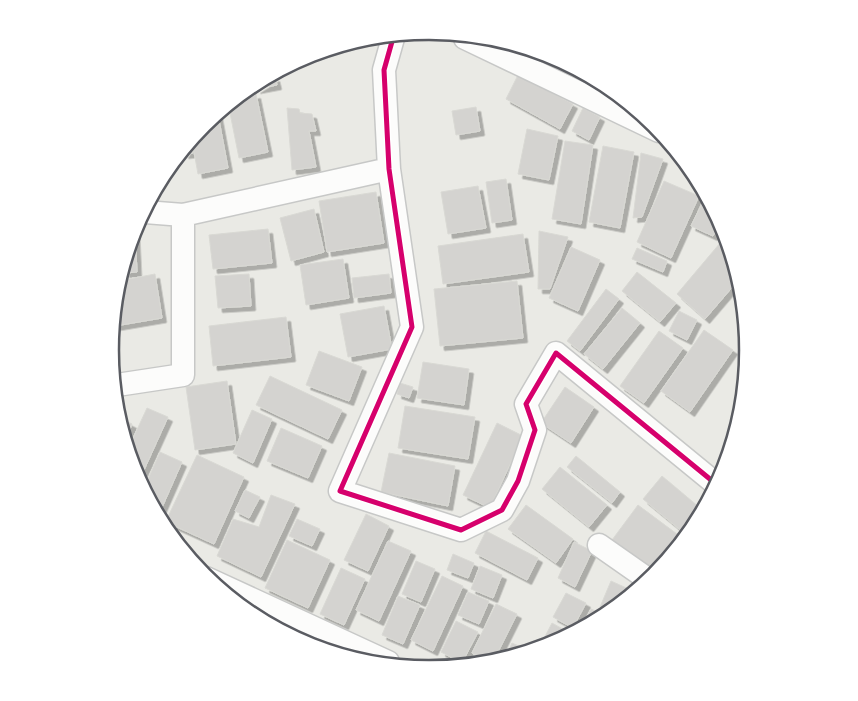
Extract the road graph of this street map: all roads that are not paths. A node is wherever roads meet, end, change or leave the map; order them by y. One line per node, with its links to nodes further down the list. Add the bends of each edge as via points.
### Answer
1 (392, 43): 4 (street, via 384,70)
2 (478, 44): 3 (street)
3 (638, 121)
4 (389, 169): 6 (street); 8 (street, via 412,327 340,491 461,530 502,510 518,481 535,430 526,404 556,353)
5 (151, 212): 6 (street)
6 (183, 215): 7 (street, via 183,375)
7 (120, 384)
8 (711, 480)
9 (599, 545): 10 (street)
10 (643, 576)
11 (231, 589): 12 (street)
12 (375, 656)

